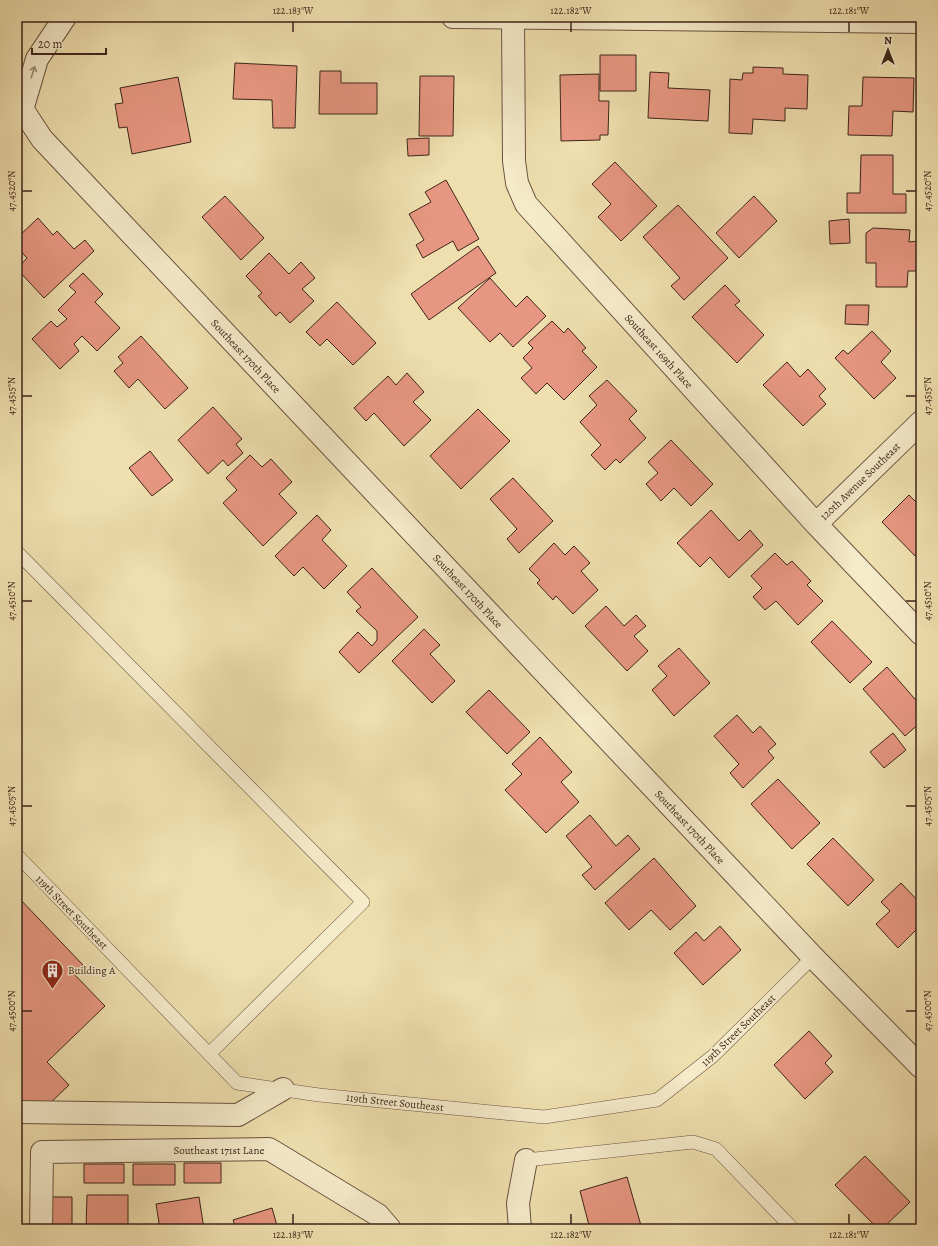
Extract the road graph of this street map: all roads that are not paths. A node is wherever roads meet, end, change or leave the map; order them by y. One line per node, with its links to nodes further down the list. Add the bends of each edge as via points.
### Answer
1 (65, 17): 5 (street, Southeast 170th Place, one-way to 1, via 38,59)
2 (453, 17): 3 (street)
3 (513, 18): 4 (street); 7 (street, Southeast 169th Place, via 514,161 517,183 526,204)
4 (921, 22)
5 (19, 105): 11 (street, Southeast 170th Place, via 47,145)
6 (921, 422): 7 (street, 120th Avenue Southeast)
7 (816, 524): 9 (street, Southeast 169th Place)
8 (17, 552): 12 (lane, via 363,902)
9 (921, 634)
10 (17, 855): 12 (lane, 119th Street Southeast)
11 (813, 957): 13 (street, Southeast 170th Place); 14 (lane, 119th Street Southeast, via 713,1056 657,1100 544,1117)
12 (209, 1054): 14 (lane, 119th Street Southeast, via 237,1083)
13 (921, 1068)
14 (283, 1089): 15 (street, via 238,1115)
15 (17, 1112)
16 (526, 1160): 19 (street, via 518,1203); 20 (lane, via 692,1142 716,1149)
17 (384, 1222): 18 (street, Southeast 171st Lane, via 269,1150 42,1152)
18 (41, 1229)
19 (520, 1229)
20 (793, 1229)

